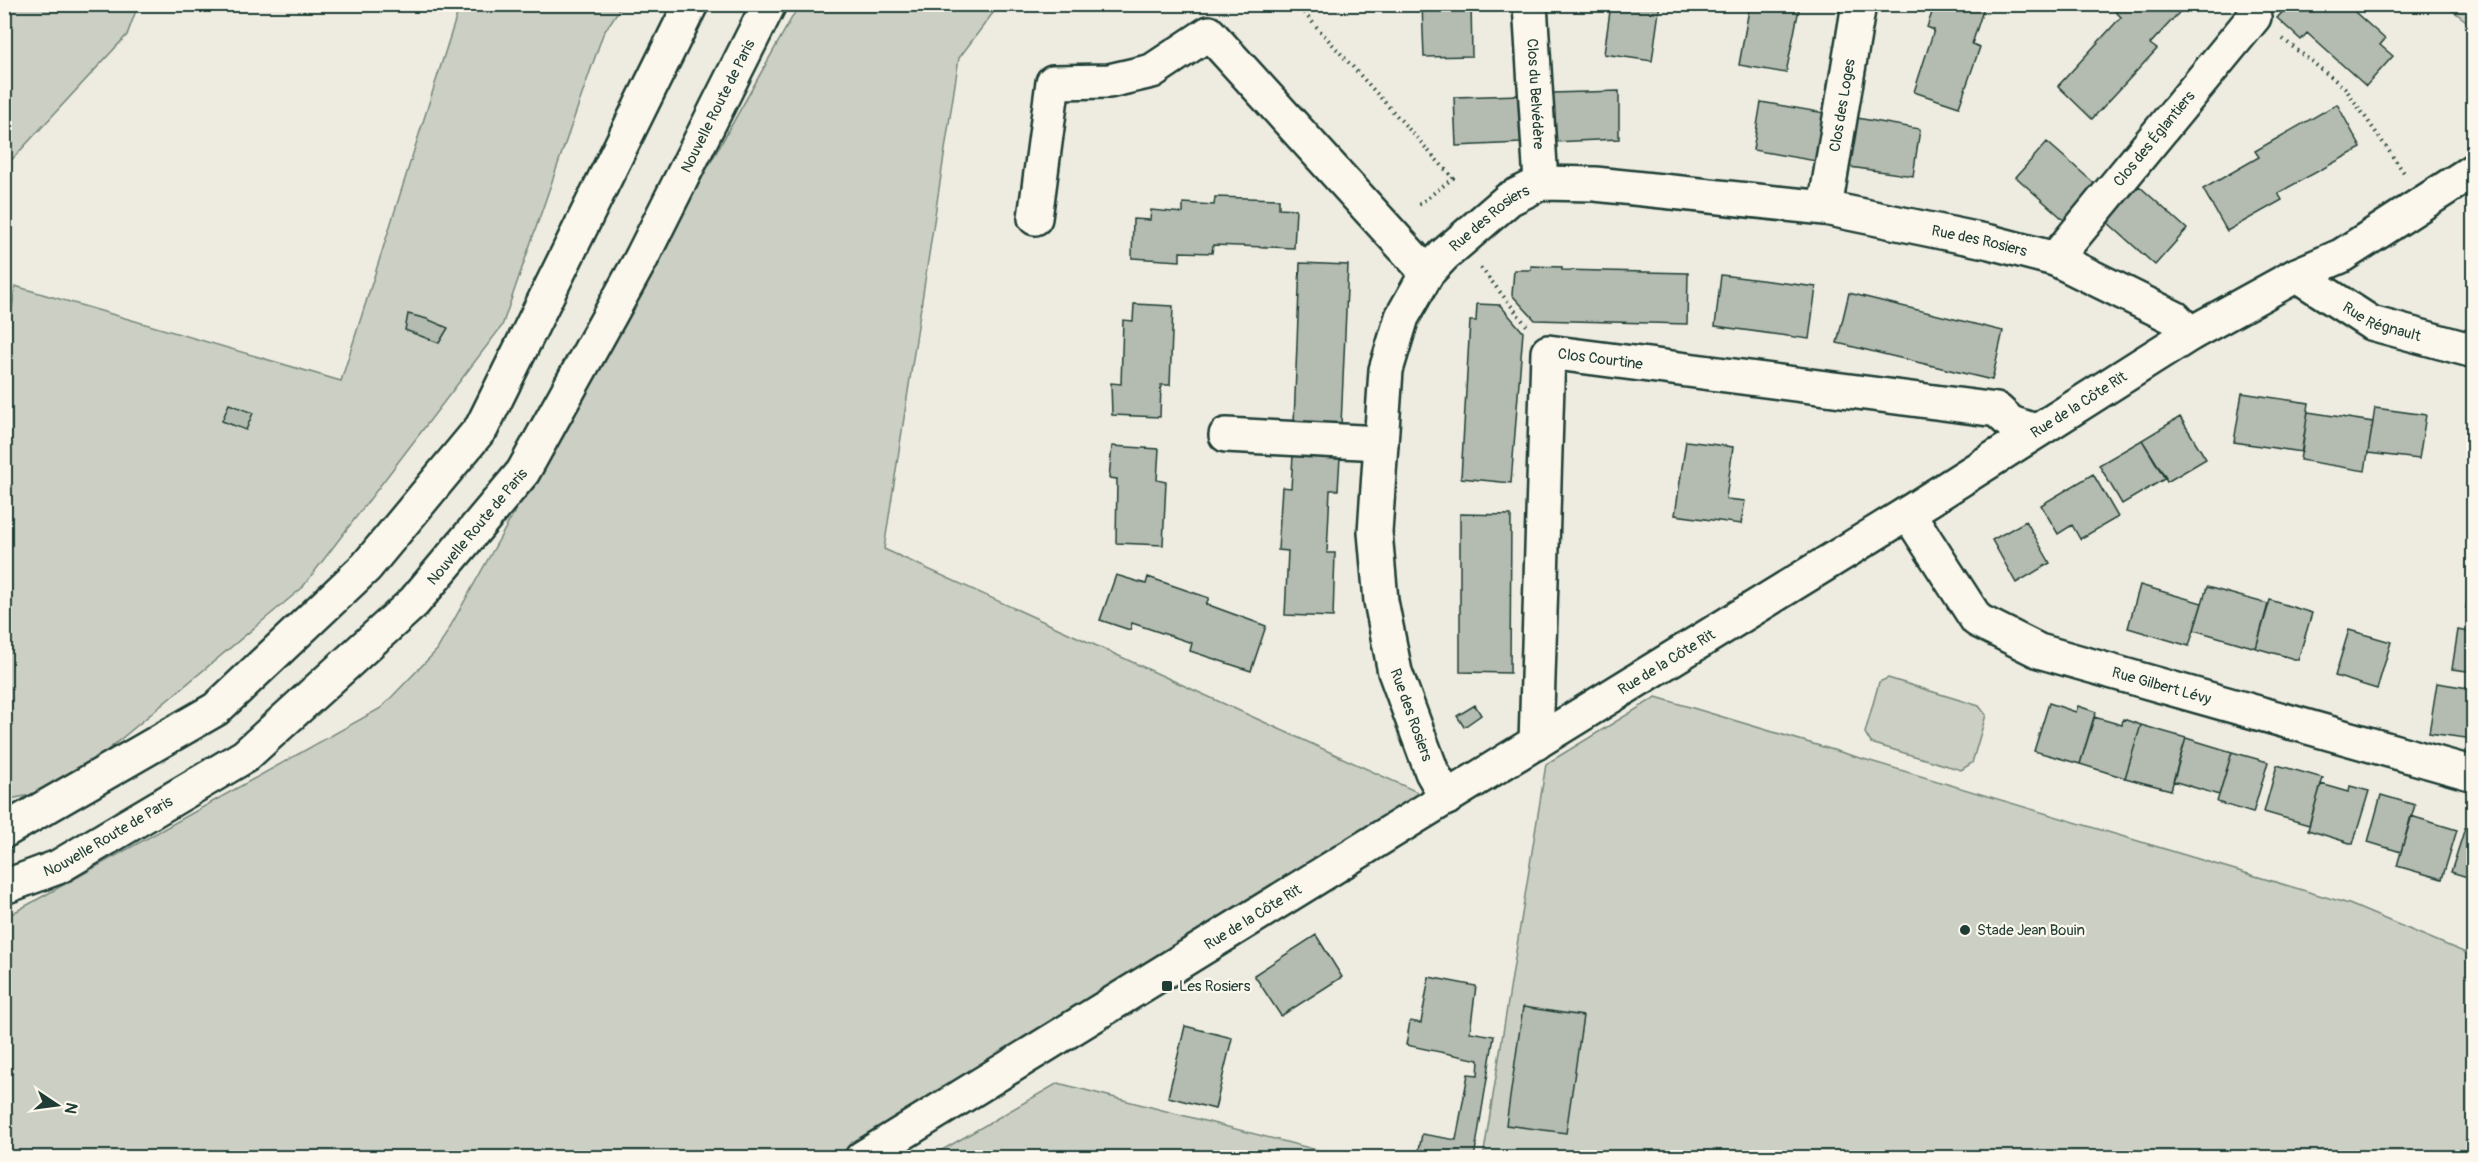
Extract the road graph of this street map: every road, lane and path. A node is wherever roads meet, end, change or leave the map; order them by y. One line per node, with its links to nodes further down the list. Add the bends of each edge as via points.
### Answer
1 (691, 4): 29 (street, via 482,427 374,558 216,709)
2 (769, 4): 30 (street, Nouvelle Route de Paris, via 641,260 523,472 414,602 245,756 58,867)
3 (1296, 4): 14 (path, via 1453,178)
4 (1530, 4): 8 (street, Clos du Belvédère)
5 (1859, 4): 12 (street, Clos des Loges)
6 (2254, 17): 11 (path, via 2345,88); 16 (street, Clos des Églantiers)
7 (2474, 170): 11 (street, Rue de la Côte Rit)
8 (1541, 183): 12 (street, Rue des Rosiers, via 1595,184); 15 (street, Rue des Rosiers, via 1509,199)
9 (15, 195): 10 (path)
10 (4, 198)
11 (2424, 201): 18 (street, Rue de la Côte Rit, via 2341,256)
12 (1825, 208): 16 (street, Rue des Rosiers)
13 (1035, 218): 14 (street, via 1053,82 1109,81 1152,71 1209,33)
14 (1387, 230): 17 (street)
15 (1460, 241): 17 (street, Rue des Rosiers); 21 (path)
16 (2055, 259): 19 (street, Rue des Rosiers, via 2175,318)
17 (1427, 273): 24 (street, Rue des Rosiers, via 1402,317 1386,370)
18 (2297, 275): 19 (street, Rue de la Côte Rit); 20 (street, Rue Régnault, via 2371,324)
19 (2190, 334): 22 (street, Rue de la Côte Rit)
20 (2474, 351)
21 (1548, 352): 22 (street, Clos Courtine, via 1997,410 2011,423); 26 (street, Clos Courtine)
22 (2035, 431): 25 (street, Rue de la Côte Rit)
23 (1226, 435): 24 (street)
24 (1381, 443): 28 (street, Rue des Rosiers, via 1375,532 1381,601 1393,662 1432,772)
25 (1908, 513): 26 (street, Rue de la Côte Rit); 27 (street, Rue Gilbert Lévy, via 1977,620 2039,651)
26 (1536, 743): 28 (street, Rue de la Côte Rit)
27 (2474, 774)
28 (1447, 798): 31 (street, Rue de la Côte Rit)
29 (4, 831)
30 (4, 887)
31 (862, 1158)

